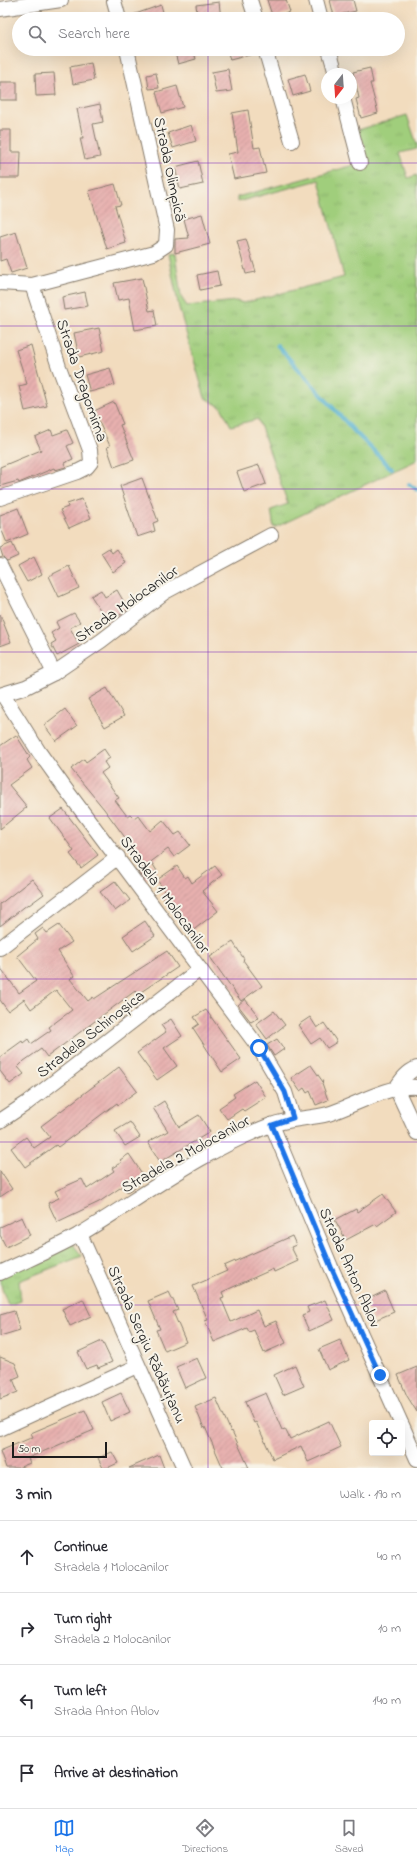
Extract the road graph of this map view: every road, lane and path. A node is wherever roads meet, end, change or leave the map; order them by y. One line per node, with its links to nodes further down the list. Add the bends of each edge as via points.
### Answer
1 (61, 0): 5 (street)
2 (115, 0): 6 (street)
3 (250, 0): 7 (street)
4 (316, 0): 8 (street)
5 (0, 9)
6 (118, 12)
7 (254, 12)
8 (319, 12)
9 (129, 56): 17 (street, Strada Olimpică, via 167,230 166,245 154,253)
10 (267, 56): 14 (street)
11 (331, 56): 12 (street)
12 (334, 68)
13 (345, 104): 15 (street)
14 (292, 140)
15 (360, 163)
16 (0, 283): 17 (street, Strada Olimpică)
17 (32, 284): 18 (street, Strada Dragomirna, via 90,450 91,462 77,472)
18 (0, 498)
19 (271, 535): 21 (street, Strada Molocanilor, via 165,592)
20 (0, 565): 21 (street)
21 (54, 673): 22 (street, Strada Molocanilor)
22 (2, 695): 23 (street, Stradela 1 Molocanilor, via 39,752)
23 (118, 857): 24 (street); 25 (street, Stradela 1 Molocanilor)
24 (0, 948)
25 (200, 969): 29 (street, Stradela 1 Molocanilor, via 259,1048 285,1092); 30 (street, Stradela Schinoșica, via 28,1104)
26 (417, 1068): 28 (street, via 411,1070)
27 (417, 1087): 28 (street)
28 (396, 1088): 29 (street, Stradela 2 Molocanilor, via 326,1114); 32 (street)
29 (293, 1118): 31 (street, Stradela 2 Molocanilor)
30 (0, 1121)
31 (272, 1125): 33 (street, Stradela 2 Molocanilor, via 239,1139 186,1168); 36 (street, Strada Anton Ablov, via 331,1267)
32 (417, 1133)
33 (80, 1234): 34 (street, Stradela 2 Molocanilor); 35 (street, Strada Sergiu Rădăuțanu)
34 (0, 1273)
35 (138, 1366): 37 (street); 40 (street, Strada Sergiu Rădăuțanu)
36 (400, 1420)
37 (0, 1429)
38 (405, 1431): 39 (street, Strada Anton Ablov)
39 (417, 1459)
40 (184, 1468)

